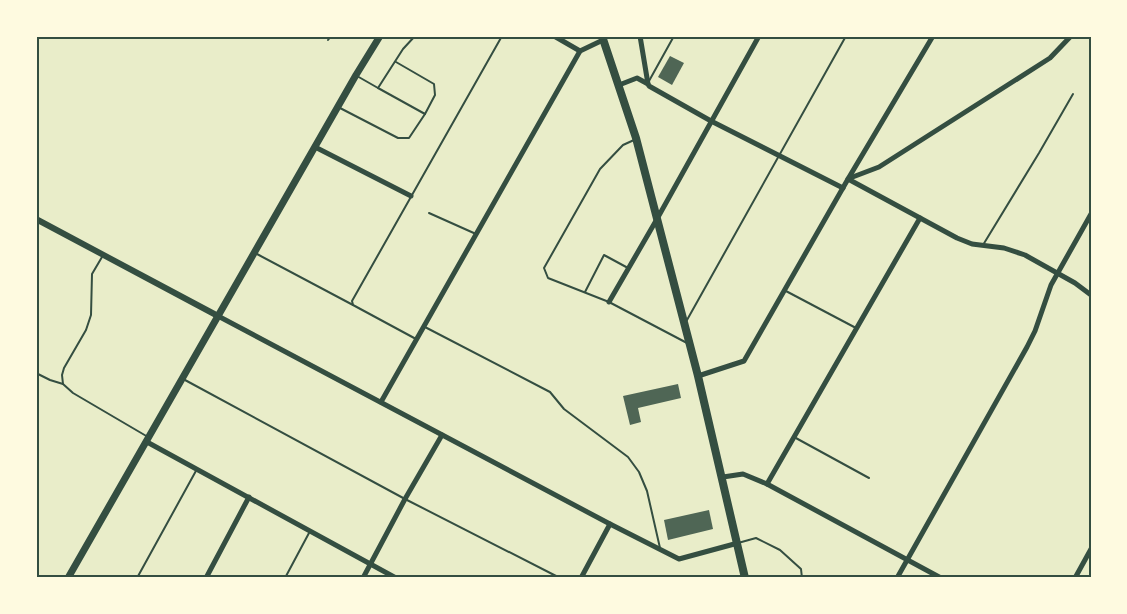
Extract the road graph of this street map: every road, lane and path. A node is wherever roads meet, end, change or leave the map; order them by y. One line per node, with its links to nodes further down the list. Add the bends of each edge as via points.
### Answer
1 (331, 36): 13 (lane)
2 (380, 36): 16 (main road)
3 (416, 36): 15 (lane)
4 (502, 36): 29 (lane)
5 (554, 36): 14 (street)
6 (640, 36): 17 (street)
7 (674, 36): 17 (lane)
8 (759, 36): 23 (street)
9 (846, 36): 26 (lane)
10 (933, 36): 27 (street)
11 (1071, 36): 27 (street, via 1050,58 879,167)
12 (603, 38): 14 (street); 18 (main road)
13 (328, 40)
14 (580, 51): 35 (street)
15 (396, 62): 19 (lane); 22 (lane, via 434,84 435,95)
16 (356, 75): 19 (lane); 21 (main road)
17 (648, 84): 18 (street, via 637,78); 23 (street)
18 (619, 85): 24 (main road)
19 (378, 88): 22 (lane)
20 (1073, 94): 36 (lane)
21 (338, 107): 22 (lane, via 398,138 409,138); 25 (main road)
22 (425, 114)
23 (711, 121): 26 (street); 34 (street)
24 (636, 138): 34 (main road); 42 (lane, via 623,145 600,169 544,268 548,278)
25 (315, 147): 29 (street); 37 (main road)
26 (778, 155): 28 (street); 47 (lane)
27 (848, 179): 28 (street); 32 (street)
28 (843, 188): 41 (street)
29 (411, 196): 45 (lane)
30 (429, 213): 35 (lane)
31 (1091, 213): 40 (street)
32 (920, 218): 36 (street, via 957,238); 49 (street)
33 (36, 219): 38 (street)
34 (657, 219): 39 (street); 47 (main road)
35 (476, 234): 48 (street)
36 (983, 245): 40 (street, via 1025,255)
37 (254, 252): 45 (lane); 46 (main road)
38 (103, 254): 46 (street); 55 (lane, via 92,274 91,315 64,368)
39 (628, 268): 42 (lane, via 604,255); 44 (street)
40 (1057, 272): 43 (street); 71 (street, via 1035,331)
41 (784, 290): 49 (lane); 53 (street, via 744,361)
42 (585, 293): 44 (lane)
43 (1091, 295)
44 (609, 302): 51 (lane)
45 (352, 305): 50 (lane)
46 (218, 316): 54 (main road); 56 (street)
47 (684, 325): 51 (main road)
48 (423, 327): 50 (street); 70 (lane, via 549,392 564,409 628,457 647,490)
49 (857, 328): 58 (street)
50 (416, 339): 56 (street)
51 (689, 344): 53 (main road)
52 (36, 373): 55 (lane)
53 (698, 376): 61 (main road)
54 (182, 379): 59 (main road); 65 (lane)
55 (63, 384): 59 (lane)
56 (381, 402): 57 (street)
57 (442, 435): 65 (street); 66 (street)
58 (794, 437): 62 (lane); 63 (street)
59 (148, 440): 60 (street); 73 (main road)
60 (197, 469): 64 (street); 74 (lane)
61 (723, 477): 63 (street, via 743,474); 68 (main road)
62 (869, 478)
63 (767, 484): 71 (street)
64 (249, 497): 67 (street); 75 (street)
65 (405, 499): 72 (street); 79 (lane)
66 (610, 524): 70 (street); 80 (street)
67 (310, 531): 72 (street); 76 (lane)
68 (738, 543): 70 (street, via 679,559); 81 (main road); 82 (lane, via 756,538 780,550 801,569)
69 (1091, 549): 85 (street)
70 (661, 550)
71 (907, 559): 83 (street); 84 (street)
72 (370, 564): 77 (street); 78 (street)
73 (68, 578)
74 (137, 578)
75 (206, 578)
76 (285, 578)
77 (363, 578)
78 (396, 578)
79 (560, 578)
80 (581, 578)
81 (745, 578)
82 (802, 578)
83 (897, 578)
84 (941, 578)
85 (1075, 578)

